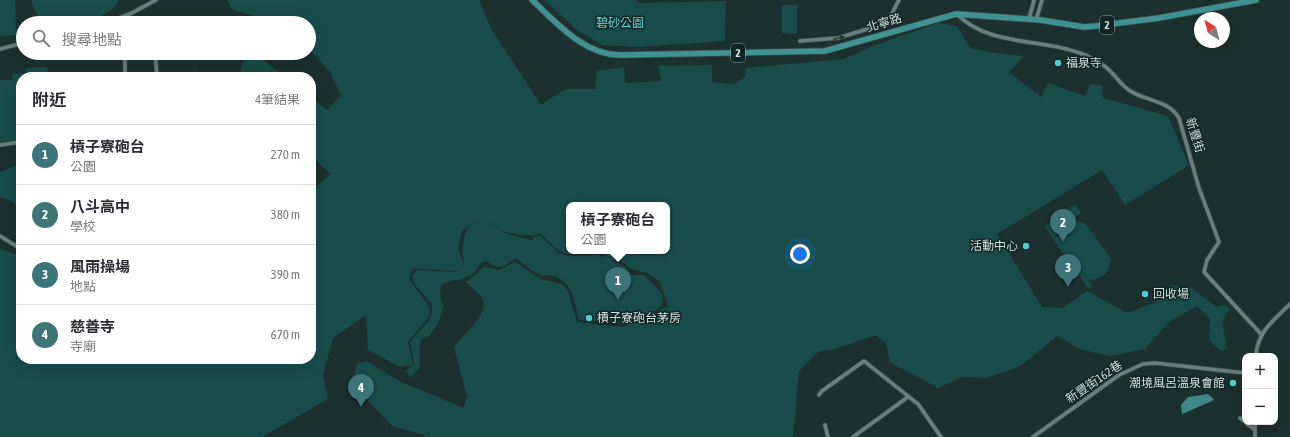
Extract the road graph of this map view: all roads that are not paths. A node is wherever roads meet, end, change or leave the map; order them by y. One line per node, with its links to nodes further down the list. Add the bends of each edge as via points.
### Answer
1 (156, 0): 8 (street)
2 (532, 0): 7 (main road, 北寧路 / 2, via 580,42 603,53 614,55 826,51)
3 (899, 0): 11 (street, one-way to 3, via 838,38 887,23)
4 (1034, 0): 9 (street)
5 (1042, 0): 10 (street)
6 (1256, 0): 10 (main road, 北寧路 / 2, via 1116,25 1084,27)
7 (956, 14): 9 (main road, 北寧路 / 2); 23 (street, 新豐街, via 966,24 984,33 1084,55 1108,69 1132,92 1174,110 1179,118 1199,188 1219,242 1207,260 1204,272)
8 (124, 16)
9 (1029, 19): 10 (main road, 北寧路 / 2)
10 (1036, 20)
11 (800, 41)
12 (16, 45): 13 (street)
13 (0, 49)
14 (125, 60): 16 (street)
15 (156, 60): 17 (street)
16 (126, 72)
17 (157, 72)
18 (16, 143): 19 (street)
19 (0, 145)
20 (0, 236): 21 (street)
21 (16, 246)
22 (1290, 304): 23 (street)
23 (1261, 334): 24 (street, via 1256,345)
24 (1256, 353)
25 (1242, 373): 35 (street, 新豐街162巷, via 1155,363 1143,364 1119,375)
26 (819, 395): 27 (street, via 864,361)
27 (908, 396): 33 (street); 34 (street, via 918,404)
28 (1240, 418): 31 (street)
29 (825, 425): 32 (street)
30 (1255, 425): 31 (street)
31 (1255, 430): 36 (street)
32 (828, 437)
33 (853, 437)
34 (941, 437)
35 (1034, 437)
36 (1255, 437)

